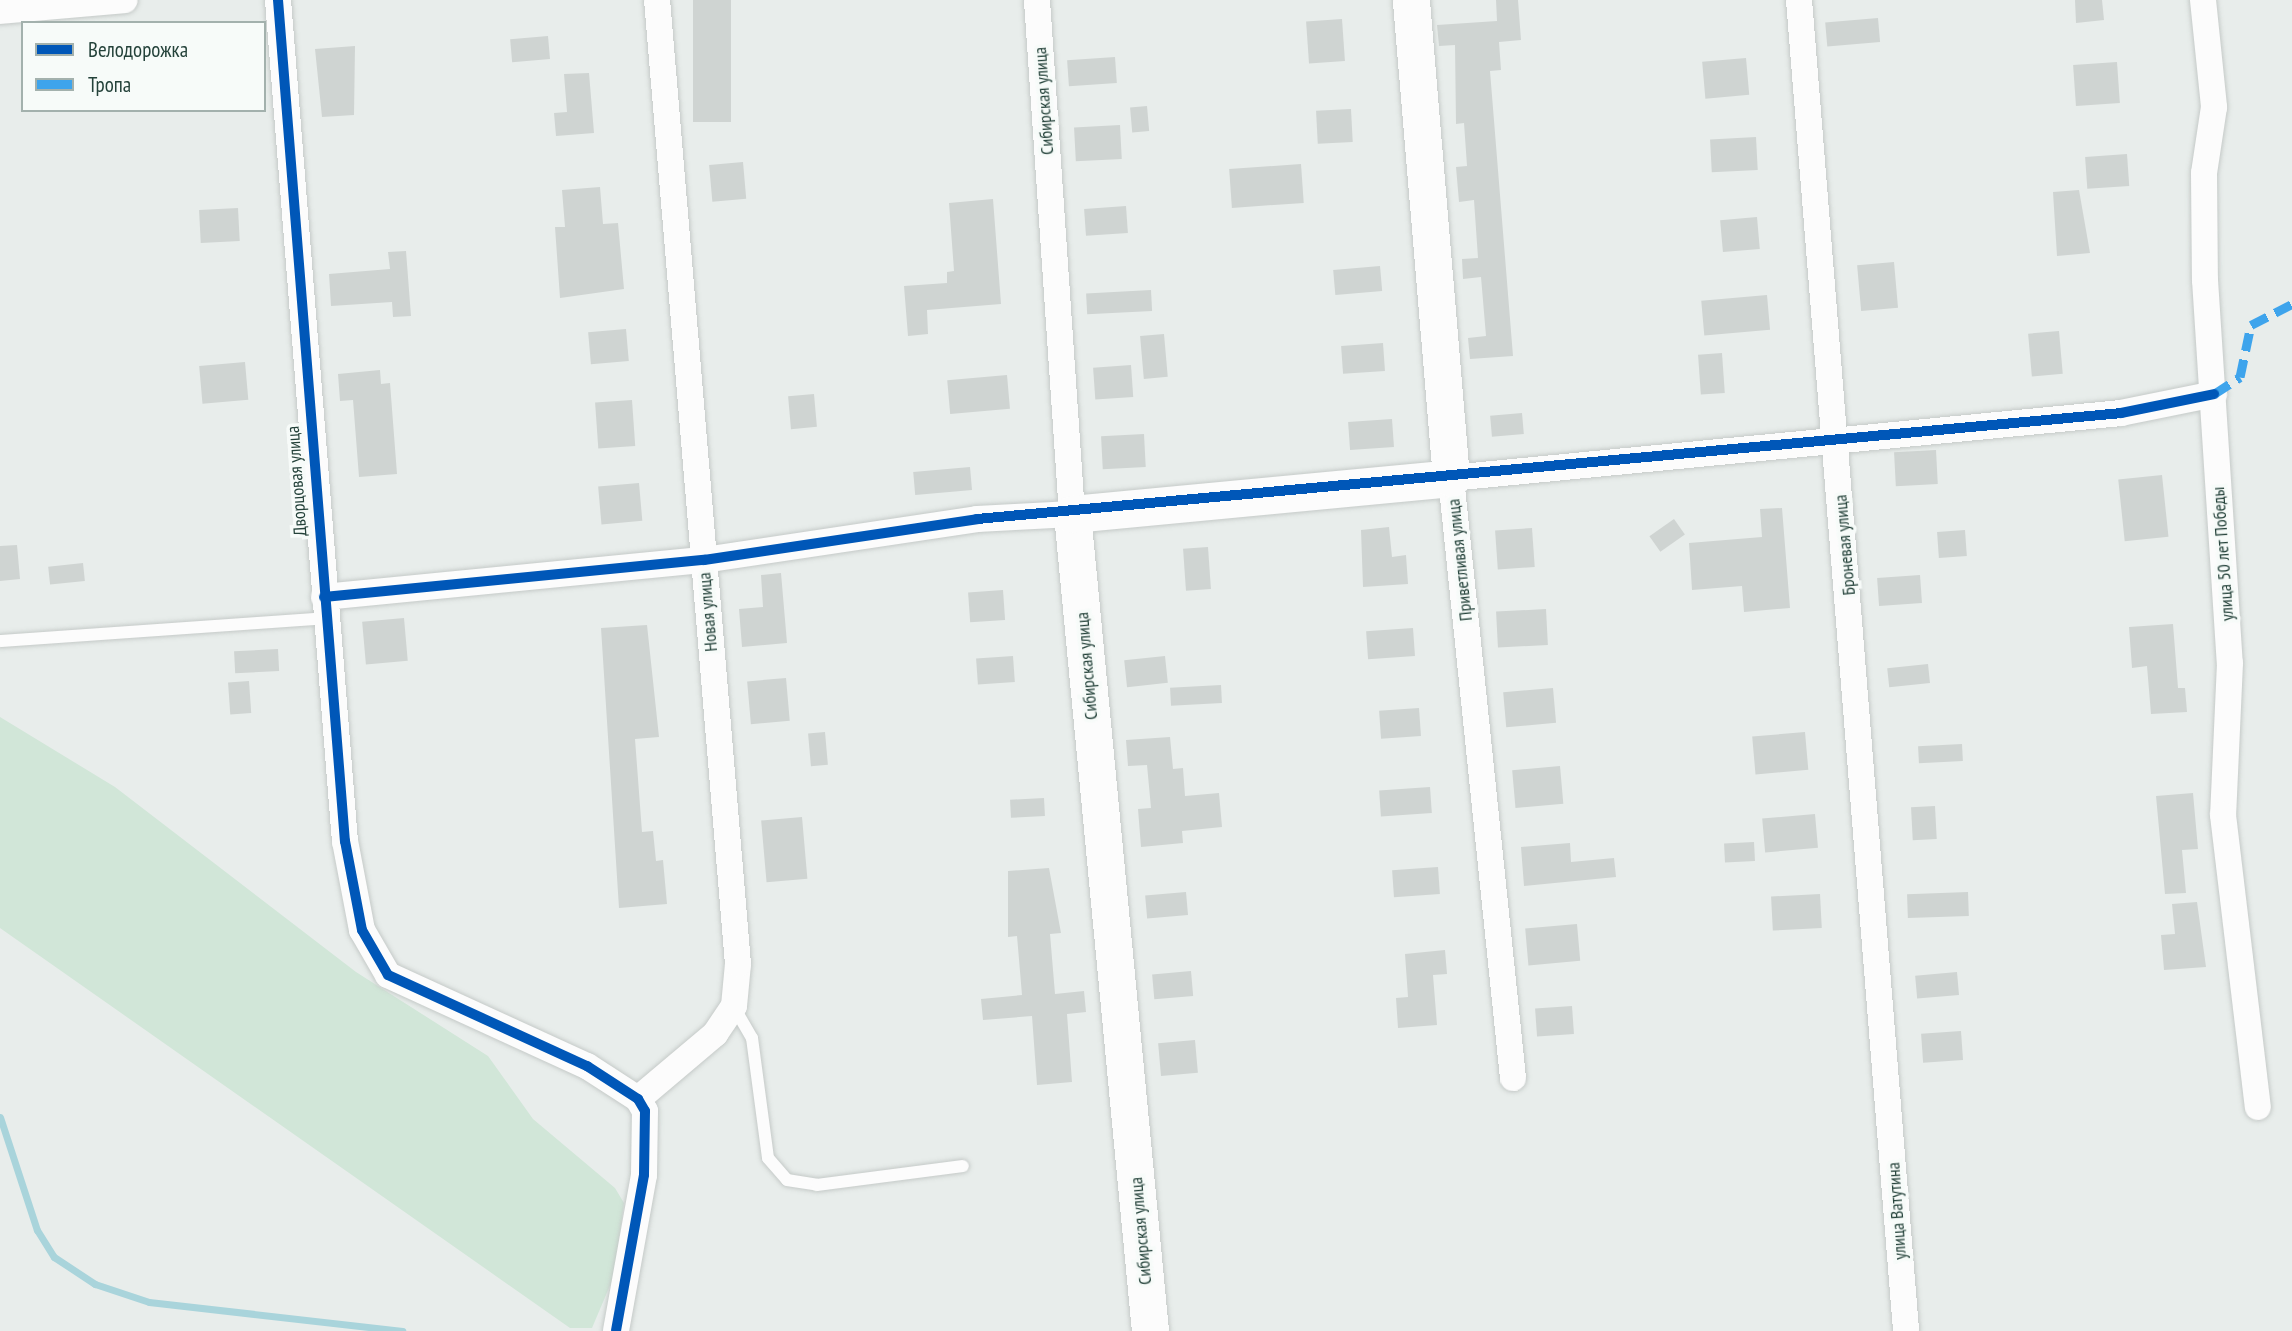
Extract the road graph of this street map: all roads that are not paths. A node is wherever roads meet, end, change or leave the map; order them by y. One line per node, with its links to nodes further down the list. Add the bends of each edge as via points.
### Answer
1 (125, 0): 8 (street)
2 (278, 0): 14 (street, Дворцовая улица)
3 (657, 0): 13 (street, Новая улица)
4 (1037, 0): 12 (street, Сибирская улица)
5 (1411, 0): 11 (street, Приветливая улица)
6 (1799, 0): 10 (street, Броневая улица)
7 (2203, 0): 9 (street, улица 50 лет Победы, via 2214,107 2204,173)
8 (0, 11)
9 (2214, 394): 10 (street, via 2122,413); 20 (street, улица 50 лет Победы, via 2230,663 2223,815)
10 (1837, 439): 11 (street); 18 (street, Броневая улица)
11 (1451, 478): 12 (street); 17 (street, Приветливая улица)
12 (1073, 514): 13 (street, via 977,519); 23 (street, Сибирская улица)
13 (704, 560): 14 (street); 16 (street, Новая улица, via 738,964)
14 (325, 608): 15 (lane); 19 (street, Дворцовая улица, via 345,841 372,955 388,975 419,994 587,1066)
15 (0, 641)
16 (734, 1006): 19 (street, Новая улица, via 715,1034); 21 (lane, via 751,1038 768,1158 787,1180 817,1185)
17 (1513, 1078)
18 (1889, 1091): 24 (street, улица Ватутина)
19 (638, 1099): 22 (street, via 645,1111 644,1175)
20 (2258, 1107)
21 (963, 1166)
22 (616, 1331)
23 (1150, 1331)
24 (1906, 1331)

